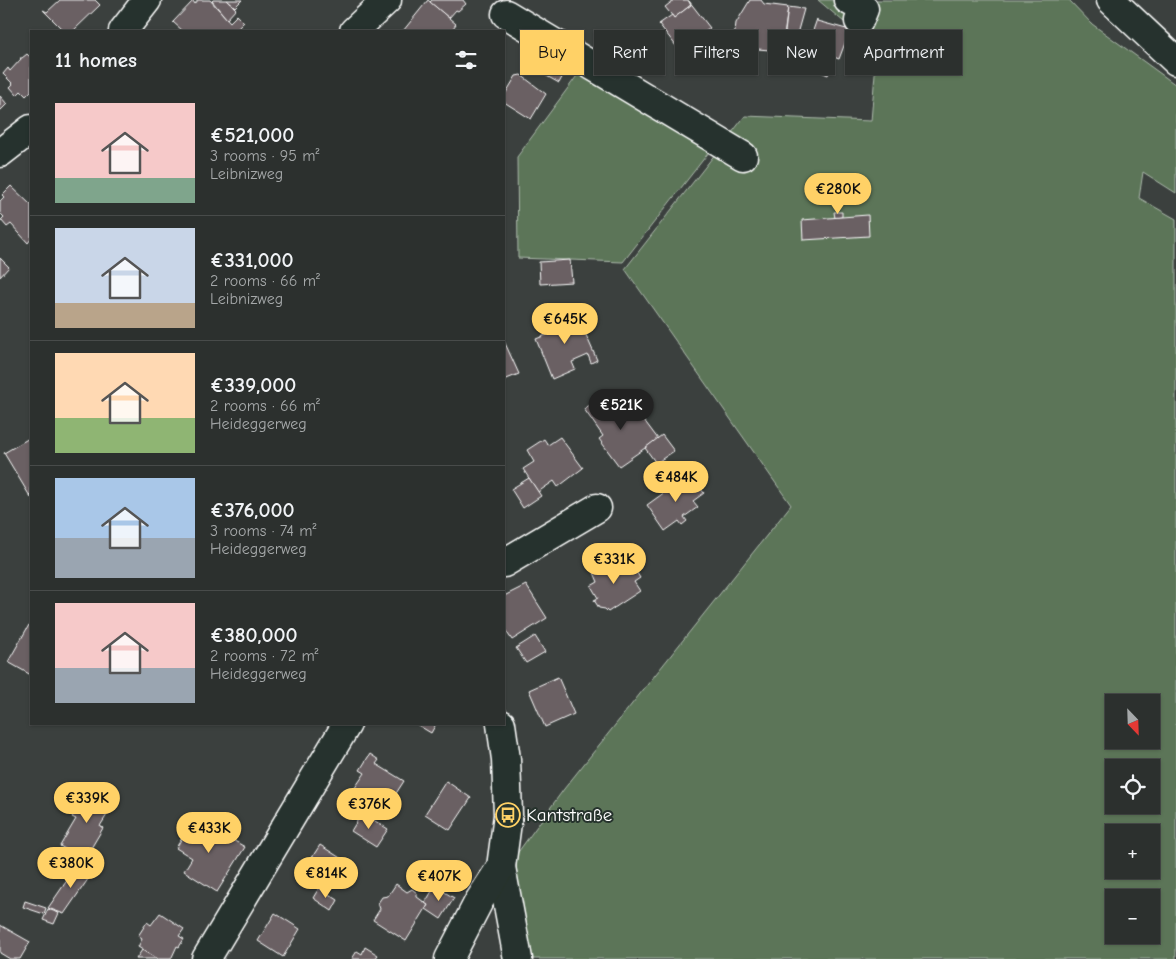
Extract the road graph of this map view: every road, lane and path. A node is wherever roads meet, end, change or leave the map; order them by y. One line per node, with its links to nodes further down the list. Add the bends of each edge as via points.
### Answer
1 (147, 0): 5 (street)
2 (387, 0): 6 (street)
3 (1111, 0): 7 (street)
4 (504, 15): 10 (street)
5 (124, 30)
6 (355, 30)
7 (1176, 61)
8 (30, 130): 9 (street)
9 (0, 153)
10 (743, 156)
11 (597, 508): 12 (street)
12 (505, 562)
13 (346, 725): 16 (street)
14 (500, 725): 15 (street, via 506,759 508,815)
15 (501, 866): 17 (street); 18 (street)
16 (206, 959)
17 (449, 959)
18 (518, 959)

